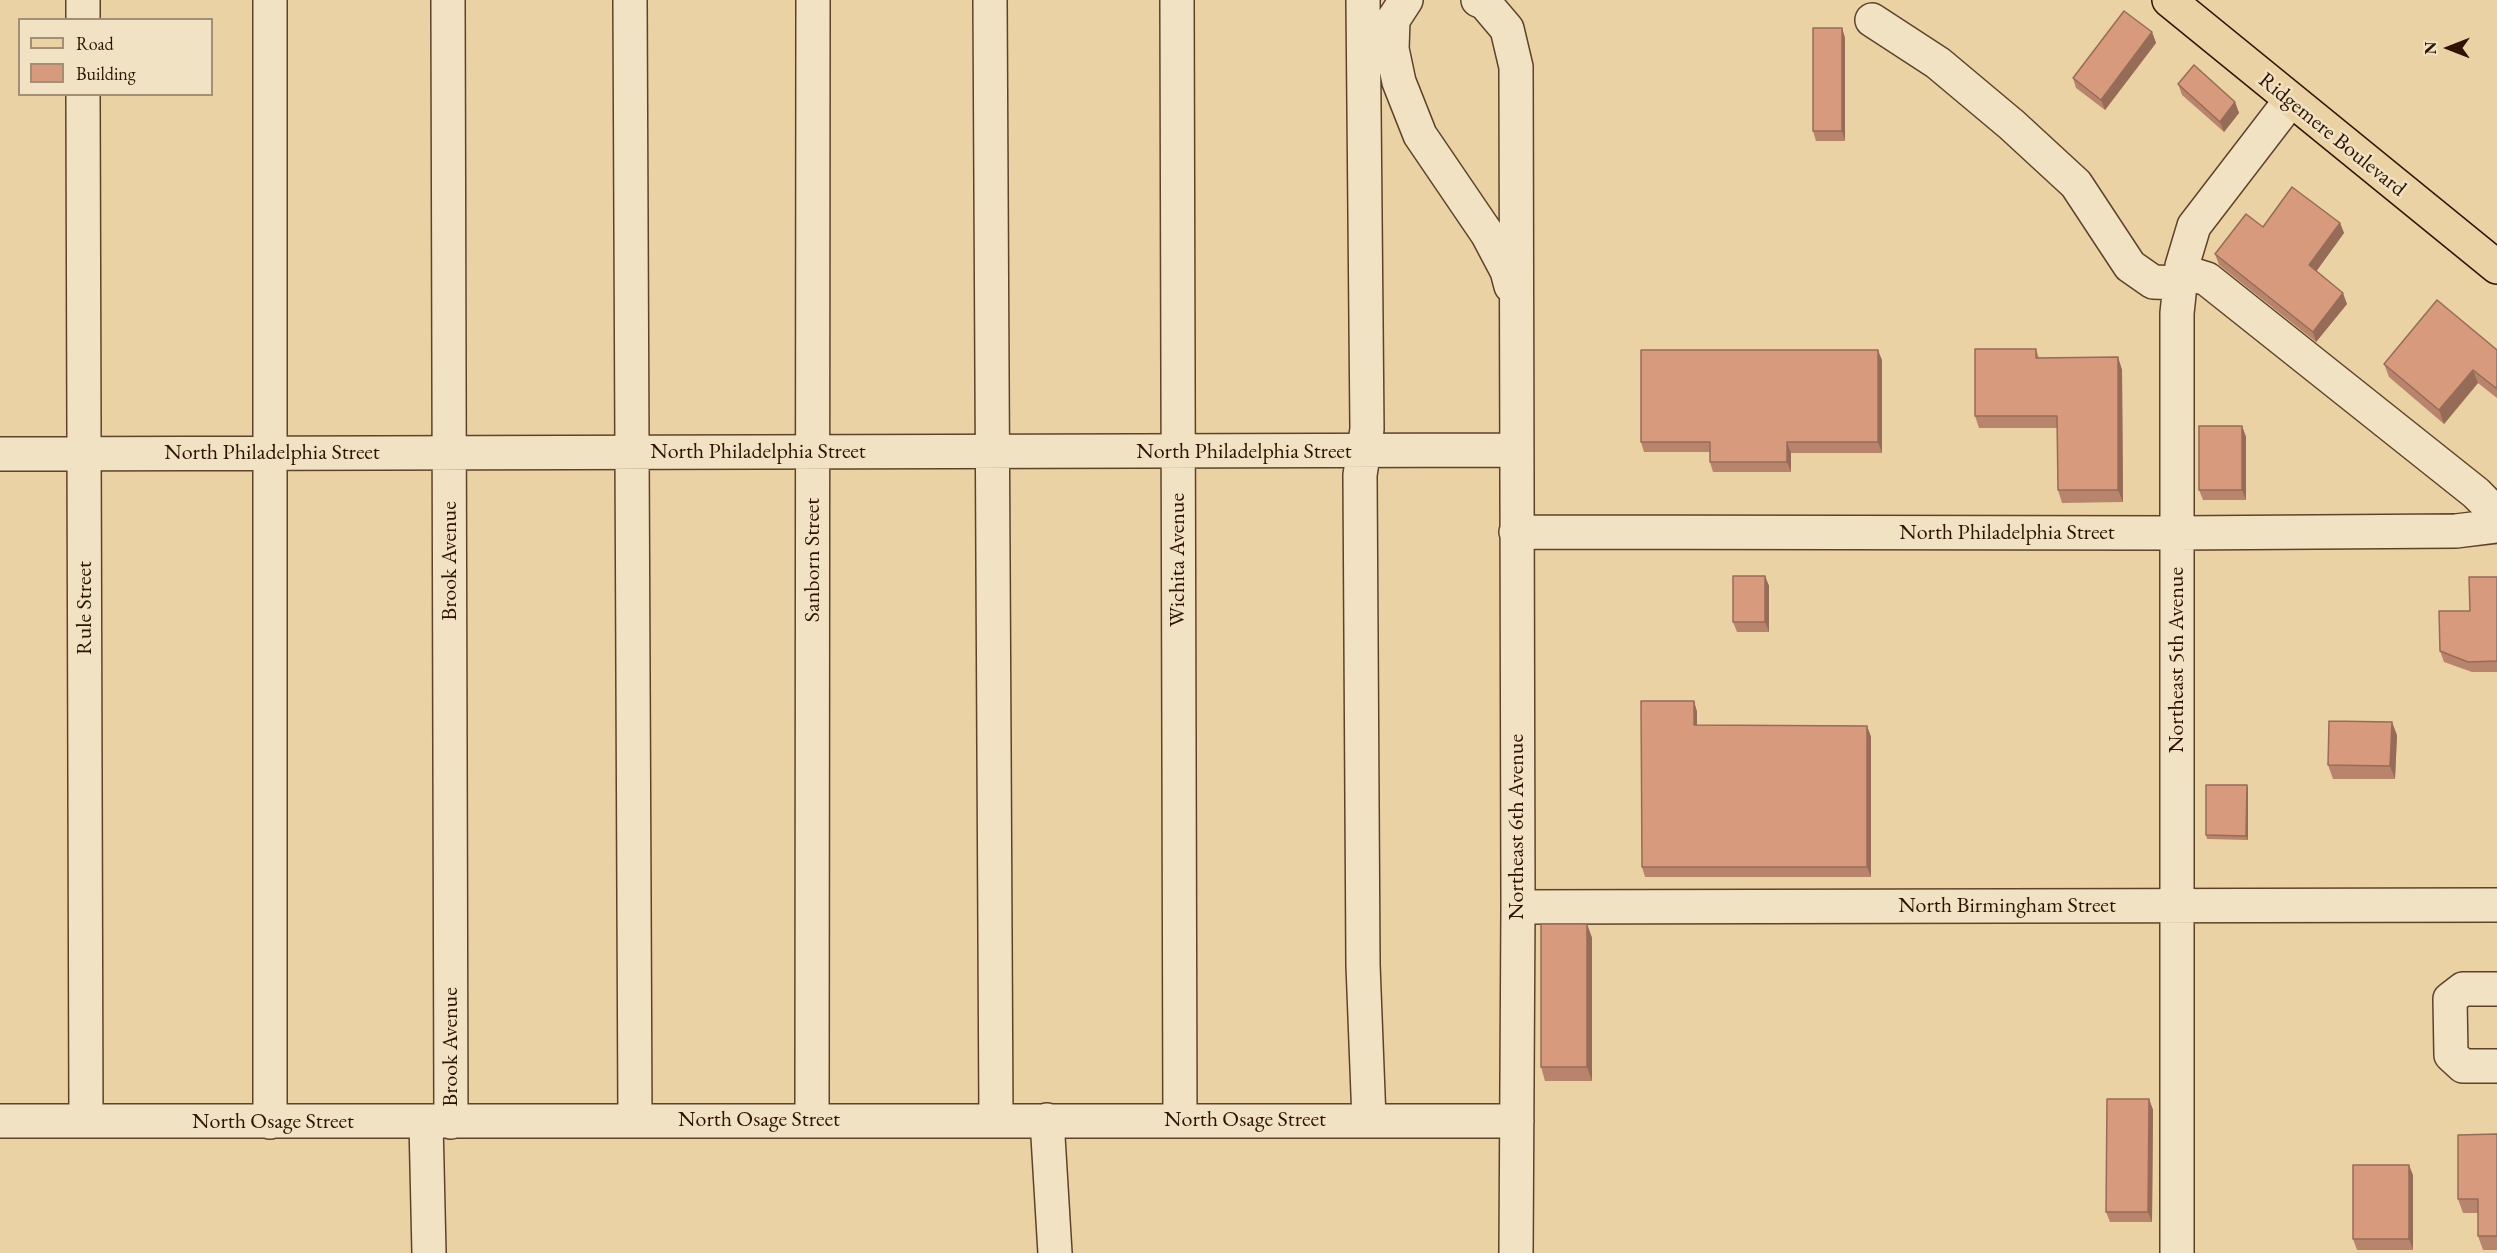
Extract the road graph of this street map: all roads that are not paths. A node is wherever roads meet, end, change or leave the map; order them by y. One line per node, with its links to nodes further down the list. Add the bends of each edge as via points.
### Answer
1 (82, 0): 12 (street)
2 (270, 0): 24 (street)
3 (448, 0): 20 (street, Brook Avenue)
4 (630, 0): 25 (street)
5 (813, 0): 21 (street, Sanborn Street)
6 (990, 0): 22 (street)
7 (1177, 0): 26 (street, Wichita Avenue)
8 (1363, 0): 23 (street, via 1367,429)
9 (1406, 0): 18 (street, via 1393,20 1392,49 1399,82 1420,135 1508,271)
10 (1478, 0): 18 (street, via 1507,29 1516,67)
11 (2169, 0): 15 (main road, Ridgemere Boulevard)
12 (83, 18)
13 (1872, 20): 17 (street, via 1938,63 2076,184 2130,266 2153,282)
14 (83, 96): 28 (street, Rule Street)
15 (2290, 101): 16 (main road, Ridgemere Boulevard); 17 (street, Northeast 5th Avenue, via 2194,226)
16 (2497, 267)
17 (2181, 277): 29 (street, via 2207,279); 32 (street, Northeast 5th Avenue, via 2177,313)
18 (1516, 305): 19 (street, Northeast 6th Avenue)
19 (1516, 450): 23 (street, North Philadelphia Street); 31 (street, Northeast 6th Avenue)
20 (449, 452): 24 (street, North Philadelphia Street); 25 (street, North Philadelphia Street); 48 (street, Brook Avenue)
21 (813, 452): 22 (street, North Philadelphia Street); 25 (street, North Philadelphia Street); 39 (street, Sanborn Street)
22 (992, 452): 26 (street, North Philadelphia Street); 40 (street)
23 (1363, 452): 26 (street, North Philadelphia Street); 43 (street, via 1363,965)
24 (268, 453): 28 (street, North Philadelphia Street); 47 (street)
25 (631, 453): 45 (street)
26 (1177, 453): 42 (street, Wichita Avenue)
27 (0, 454): 28 (street, North Philadelphia Street)
28 (85, 454): 38 (street, Rule Street)
29 (2497, 514)
30 (2497, 526): 32 (street, North Philadelphia Street, via 2456,531)
31 (1516, 532): 32 (street, North Philadelphia Street); 35 (street, Northeast 6th Avenue)
32 (2177, 533): 34 (street, Northeast 5th Avenue)
33 (2497, 905): 34 (street, North Birmingham Street)
34 (2178, 906): 35 (street, North Birmingham Street); 52 (street, Northeast 5th Avenue)
35 (1518, 907): 46 (street, Northeast 6th Avenue)
36 (2497, 989): 37 (street, via 2463,989 2451,999 2451,1054 2463,1066)
37 (2497, 1066)
38 (86, 1120): 44 (street, North Osage Street); 47 (street, North Osage Street)
39 (812, 1120): 40 (street, North Osage Street); 45 (street, North Osage Street)
40 (996, 1120): 41 (street, North Osage Street)
41 (1047, 1120): 42 (street, North Osage Street); 50 (street)
42 (1180, 1120): 43 (street, North Osage Street)
43 (1369, 1120): 46 (street, North Osage Street)
44 (0, 1121)
45 (635, 1121): 48 (street, North Osage Street)
46 (1517, 1121): 51 (street, Northeast 6th Avenue)
47 (270, 1122): 48 (street, North Osage Street)
48 (439, 1122): 49 (street, Brook Avenue)
49 (429, 1253)
50 (1055, 1253)
51 (1516, 1253)
52 (2177, 1253)

